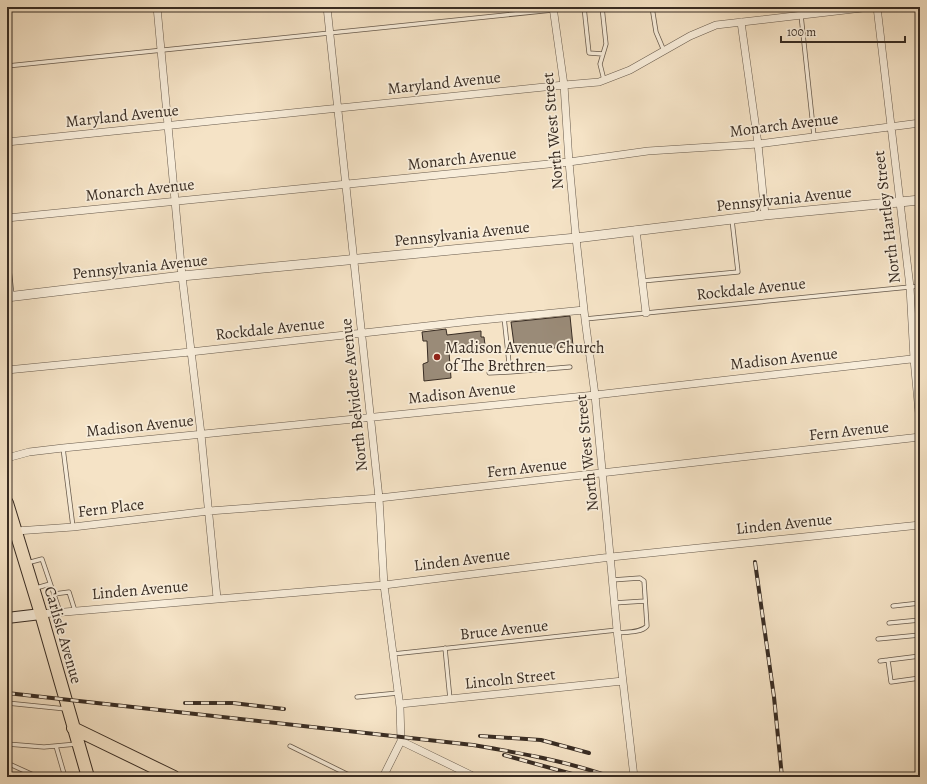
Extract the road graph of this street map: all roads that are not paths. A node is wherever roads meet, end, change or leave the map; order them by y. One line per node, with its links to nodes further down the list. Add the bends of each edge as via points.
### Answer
1 (157, 7): 13 (street)
2 (327, 7): 12 (street, North Belvidere Avenue)
3 (584, 7): 15 (lane, via 589,53)
4 (602, 7): 15 (lane, via 606,44)
5 (652, 7): 14 (lane, via 656,32)
6 (871, 7): 8 (street, Maryland Avenue)
7 (877, 7): 22 (street, North Hartley Street)
8 (850, 8): 10 (street, Maryland Avenue)
9 (553, 9): 12 (lane); 18 (street, North West Street)
10 (801, 15): 11 (street, Maryland Avenue); 23 (lane)
11 (741, 22): 14 (street, Maryland Avenue, via 716,25); 25 (street)
12 (331, 33): 13 (lane); 19 (street, North Belvidere Avenue)
13 (161, 51): 16 (lane); 21 (street)
14 (664, 51): 17 (street, Maryland Avenue, via 630,70)
15 (603, 54): 17 (lane, via 600,64)
16 (7, 66)
17 (604, 80): 18 (street, Maryland Avenue)
18 (564, 85): 19 (street, Maryland Avenue); 26 (street, North West Street)
19 (339, 108): 21 (street, Maryland Avenue); 27 (street, North Belvidere Avenue)
20 (920, 123): 22 (street, Monarch Avenue)
21 (168, 126): 24 (street, Maryland Avenue); 29 (street)
22 (890, 127): 23 (street, Monarch Avenue); 30 (street, North Hartley Street)
23 (814, 136): 25 (street, Monarch Avenue)
24 (7, 142)
25 (758, 144): 26 (street, Monarch Avenue, via 648,151); 31 (street)
26 (569, 162): 27 (street, Monarch Avenue); 35 (street, North West Street)
27 (347, 184): 29 (street, Monarch Avenue); 37 (street, North Belvidere Avenue)
28 (920, 200): 30 (street, Pennsylvania Avenue)
29 (176, 201): 32 (street, Monarch Avenue); 38 (street)
30 (900, 202): 31 (street, Pennsylvania Avenue); 41 (street, North Hartley Street)
31 (765, 215): 33 (street, Pennsylvania Avenue)
32 (7, 218)
33 (732, 219): 34 (street, Pennsylvania Avenue); 39 (lane, via 738,272)
34 (636, 230): 35 (street, Pennsylvania Avenue); 39 (street)
35 (576, 238): 37 (street, Pennsylvania Avenue); 43 (street, North West Street)
36 (7, 251): 42 (lane)
37 (355, 260): 38 (street, Pennsylvania Avenue); 47 (street, North Belvidere Avenue)
38 (182, 276): 42 (street, Pennsylvania Avenue); 48 (street)
39 (642, 281): 44 (street)
40 (920, 286): 41 (lane, Rockdale Avenue)
41 (910, 287): 44 (lane, Rockdale Avenue); 49 (street, North Hartley Street)
42 (9, 296)
43 (584, 310): 45 (street, Rockdale Avenue); 46 (street, North West Street)
44 (646, 313): 46 (lane, Rockdale Avenue)
45 (504, 317): 47 (street, Rockdale Avenue); 52 (lane)
46 (585, 319): 54 (street, North West Street)
47 (361, 334): 48 (street, Rockdale Avenue); 55 (street, North Belvidere Avenue)
48 (190, 352): 51 (street, Rockdale Avenue); 57 (street)
49 (917, 359): 54 (street, Madison Avenue); 56 (street, North Hartley Street)
50 (570, 367): 52 (lane)
51 (7, 370)
52 (510, 372): 53 (lane)
53 (490, 373)
54 (595, 395): 55 (street, Madison Avenue); 61 (street, North West Street)
55 (371, 416): 57 (street, Madison Avenue); 62 (street, North Belvidere Avenue)
56 (920, 424)
57 (201, 434): 59 (street, Madison Avenue); 64 (street)
58 (920, 437): 61 (street, Fern Avenue)
59 (63, 448): 60 (street, Madison Avenue, via 29,452); 66 (lane)
60 (7, 458)
61 (603, 473): 62 (street, Fern Avenue); 68 (street, North West Street)
62 (379, 498): 64 (street, Fern Avenue); 72 (street, North Belvidere Avenue)
63 (7, 503): 67 (main road, Carlisle Avenue)
64 (209, 510): 66 (street, Fern Place); 75 (street)
65 (920, 525): 68 (street, Linden Avenue)
66 (73, 527): 67 (street, Fern Place)
67 (16, 532): 69 (main road, Carlisle Avenue)
68 (610, 557): 70 (street, North West Street); 72 (street, Linden Avenue)
69 (26, 563): 71 (lane, via 42,559); 73 (main road, Carlisle Avenue)
70 (612, 580): 76 (lane, via 642,579); 78 (street, North West Street)
71 (50, 584): 73 (lane); 74 (lane)
72 (384, 585): 75 (street, Linden Avenue); 90 (street, North Belvidere Avenue)
73 (34, 589): 82 (main road, Carlisle Avenue)
74 (54, 594): 80 (lane, via 69,592); 81 (lane)
75 (217, 598): 80 (street, Linden Avenue)
76 (645, 601): 78 (lane); 86 (lane, Bruce Avenue, via 646,628)
77 (920, 603): 79 (lane)
78 (614, 604): 86 (street, North West Street)
79 (893, 606)
80 (75, 611): 81 (street, Linden Avenue)
81 (60, 612): 82 (street, Linden Avenue)
82 (41, 614): 83 (main road, Linden Avenue); 101 (main road, Carlisle Avenue)
83 (7, 618)
84 (920, 620): 85 (lane)
85 (889, 623)
86 (617, 632): 89 (lane, Bruce Avenue); 95 (street, North West Street)
87 (920, 635): 88 (lane)
88 (878, 639)
89 (445, 648): 90 (lane, Bruce Avenue); 98 (lane)
90 (393, 654): 96 (street, North Belvidere Avenue)
91 (920, 656): 92 (lane)
92 (888, 660): 93 (lane); 94 (lane, via 891,682)
93 (880, 661)
94 (920, 678)
95 (623, 681): 98 (street, Lincoln Street); 116 (street, North West Street)
96 (398, 693): 97 (lane); 100 (street, North Belvidere Avenue)
97 (357, 697)
98 (450, 699): 100 (street, Lincoln Street)
99 (7, 703): 101 (lane)
100 (400, 704): 103 (street, North Belvidere Avenue)
101 (67, 709): 102 (main road, Carlisle Avenue)
102 (73, 728): 105 (main road, Carlisle Avenue); 112 (main road)
103 (401, 741): 114 (street, North Belvidere Avenue); 115 (street)
104 (7, 744): 106 (lane)
105 (78, 744): 106 (lane); 111 (main road, Carlisle Avenue)
106 (56, 746): 110 (lane)
107 (290, 746): 113 (lane)
108 (7, 763): 109 (lane)
109 (38, 777)
110 (64, 777)
111 (88, 777)
112 (174, 777)
113 (353, 777)
114 (383, 777)
115 (475, 777)
116 (634, 777)

